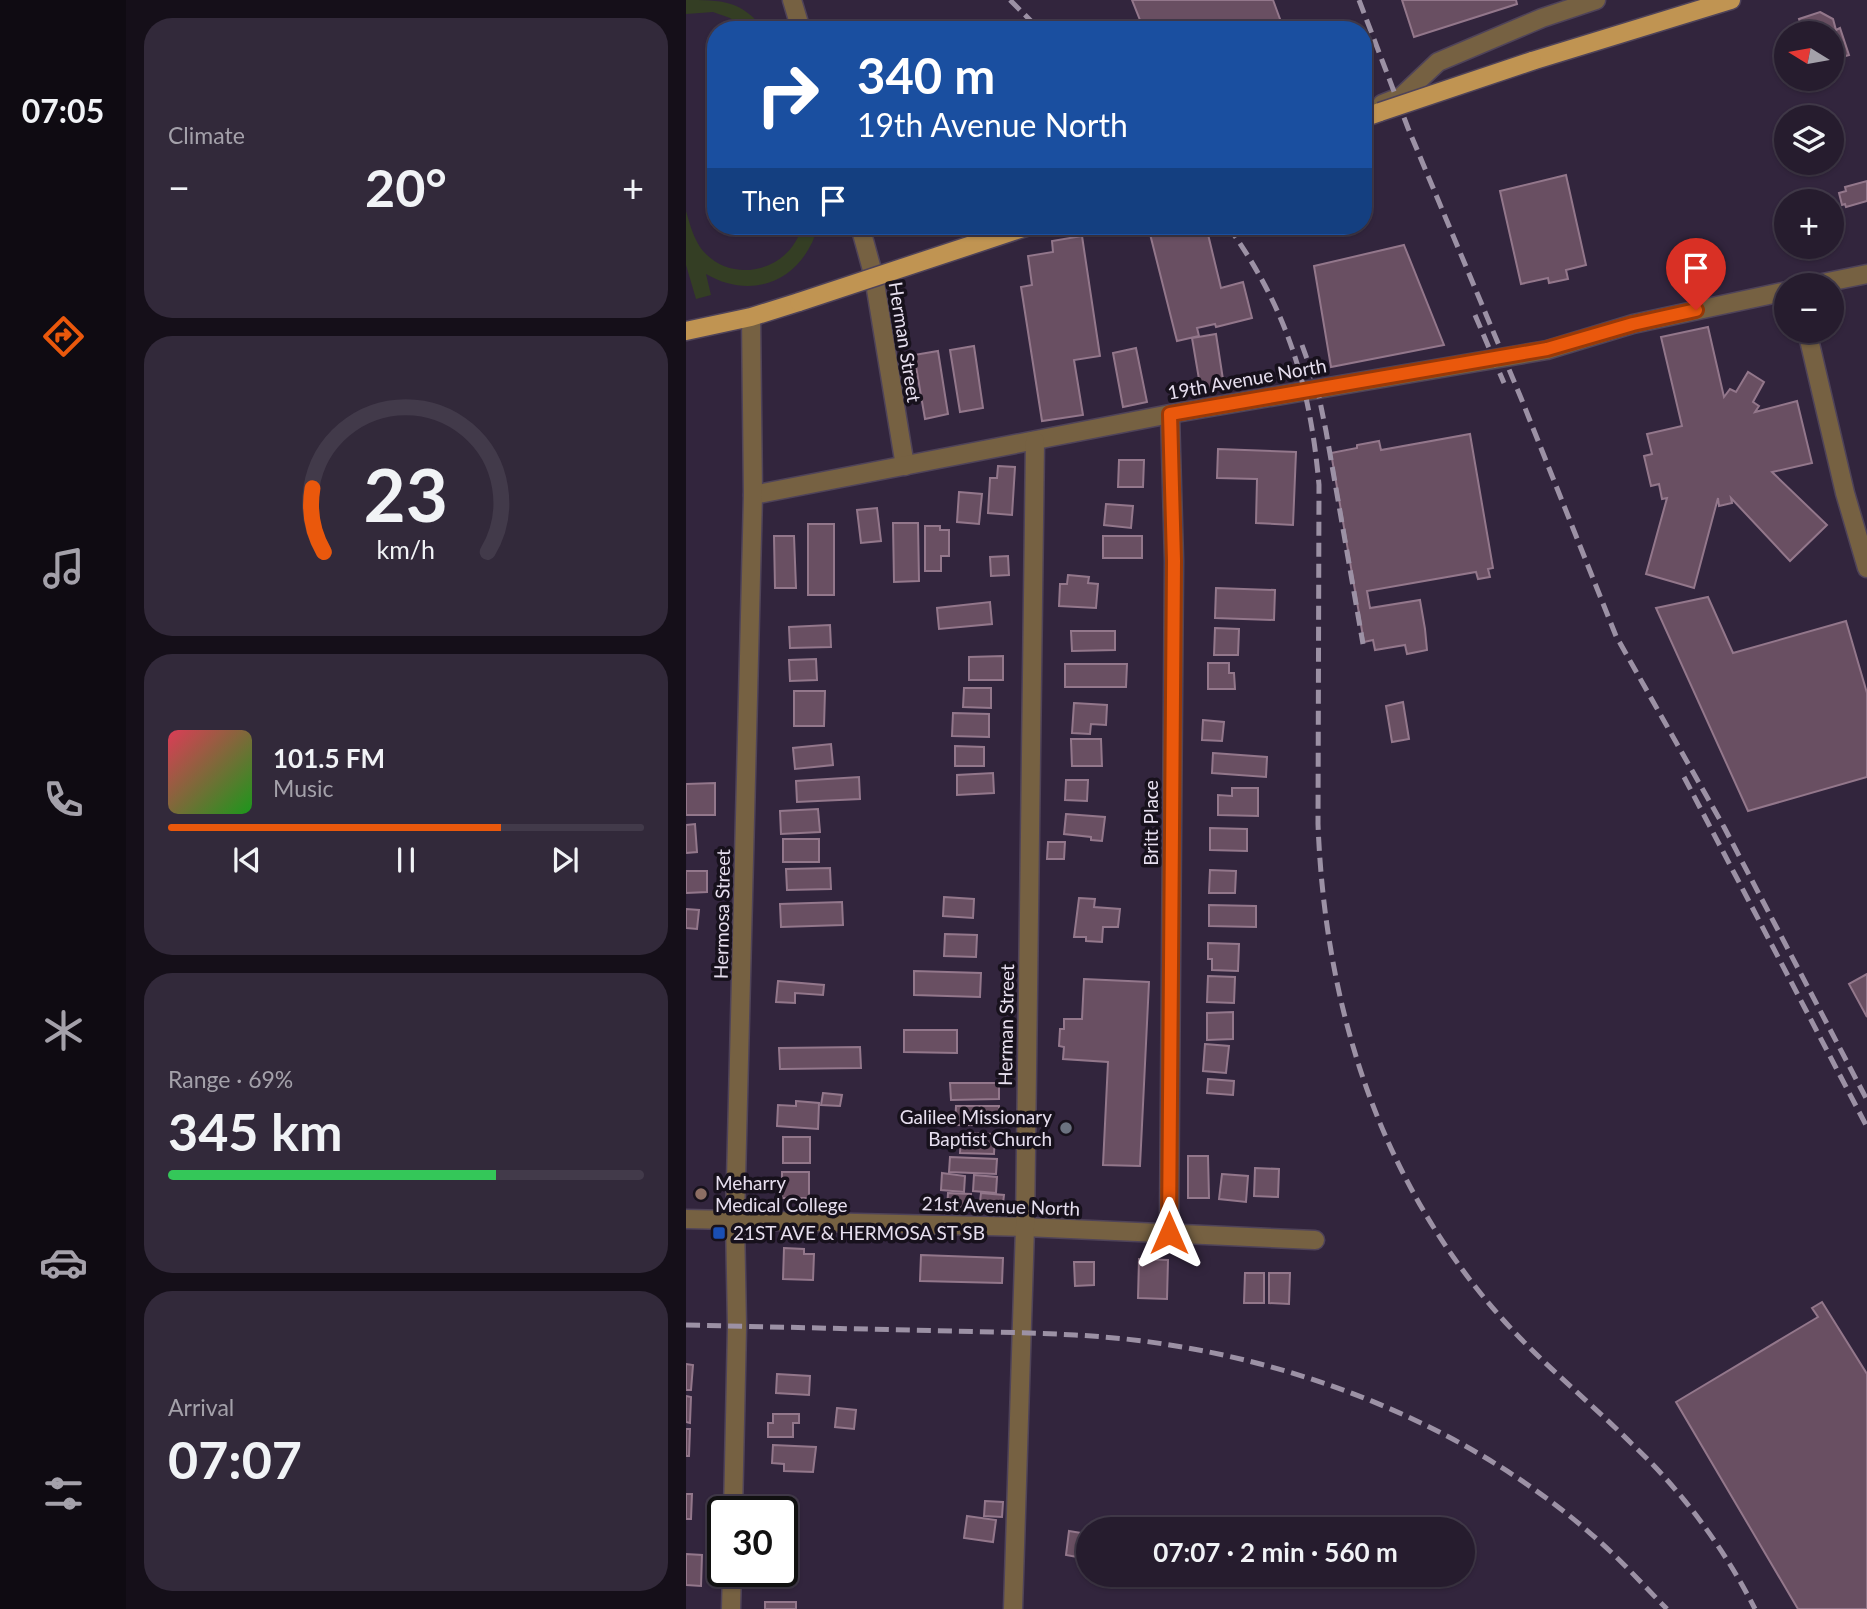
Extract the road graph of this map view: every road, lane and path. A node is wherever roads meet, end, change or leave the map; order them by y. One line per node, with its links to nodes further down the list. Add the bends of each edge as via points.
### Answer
1 (792, 0): 4 (street)
2 (1596, 0): 5 (street, via 1438,62 1402,96)
3 (1722, 1): 6 (main road, bridge)
4 (798, 21)
5 (1372, 107)
6 (1372, 115)
7 (862, 235): 17 (street, Herman Street, via 874,277)
8 (1002, 235): 12 (main road, bridge)
9 (1867, 274): 10 (street)
10 (1844, 279)
11 (1774, 294): 15 (street, 19th Avenue North, via 1633,324 1547,349)
12 (751, 317): 13 (main road); 18 (street, Hermosa Street)
13 (686, 331)
14 (1810, 343): 19 (street)
15 (1170, 414): 16 (street, 19th Avenue North); 23 (street, Britt Place, via 1174,561)
16 (1035, 441): 17 (street, 19th Avenue North); 22 (street, Herman Street)
17 (905, 466): 18 (street, 19th Avenue North)
18 (753, 495): 21 (street, Hermosa Street)
19 (1867, 568)
20 (686, 1219): 21 (street, 21st Avenue North)
21 (735, 1220): 22 (street, 21st Avenue North); 25 (street, Hermosa Street)
22 (1025, 1227): 23 (street, 21st Avenue North); 28 (street, Herman Street)
23 (1169, 1233): 24 (street, 21st Avenue North)
24 (1315, 1240)
25 (733, 1496)
26 (732, 1587): 27 (street)
27 (731, 1609)
28 (1013, 1609)

